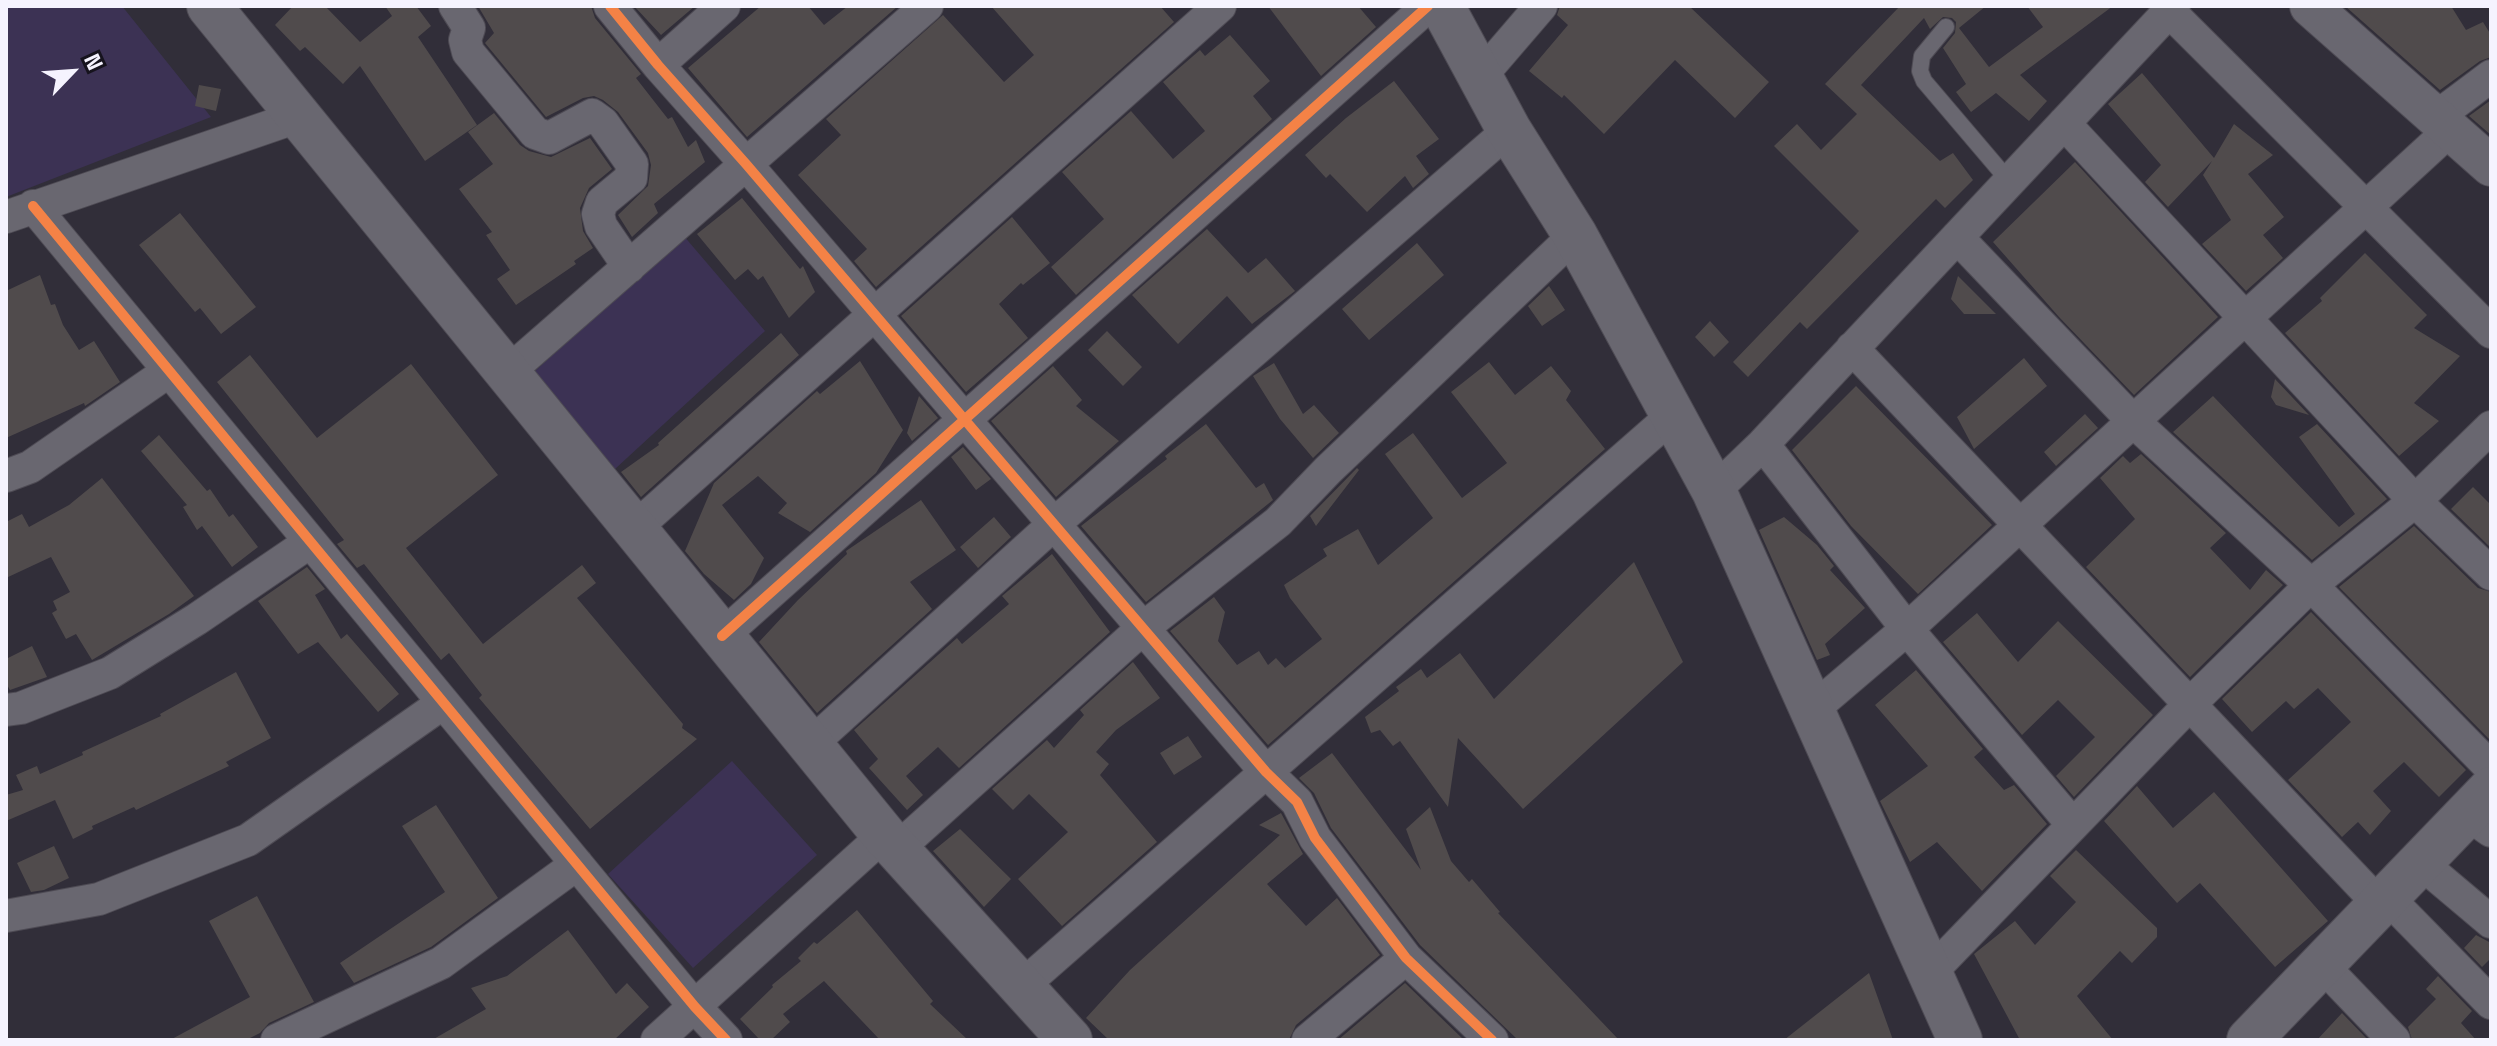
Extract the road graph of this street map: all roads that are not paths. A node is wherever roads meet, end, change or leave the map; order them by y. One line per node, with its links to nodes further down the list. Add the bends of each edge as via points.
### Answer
1 (209, 6): 16 (main road)
2 (455, 6): 27 (street, via 469,28 468,52 535,133 549,138 592,115 632,164 631,178 602,202 598,214)
3 (610, 6): 13 (street)
4 (724, 6): 13 (street)
5 (927, 6): 20 (street)
6 (1220, 6): 28 (street)
7 (1428, 6): 35 (street)
8 (1442, 6): 15 (main road)
9 (1541, 6): 15 (street)
10 (2171, 9): 17 (street); 23 (street)
11 (2320, 9): 18 (street)
12 (1946, 27): 22 (lane, via 1922,56 1924,81)
13 (658, 65): 20 (street)
14 (2491, 76): 18 (street)
15 (1480, 77): 19 (main road)
16 (300, 116): 24 (street); 33 (main road)
17 (2064, 123): 22 (street); 29 (street)
18 (2443, 124): 21 (street); 23 (street)
19 (1509, 130): 25 (main road); 42 (street)
20 (746, 164): 27 (street); 28 (street)
21 (2491, 166)
22 (2009, 181): 26 (street)
23 (2366, 208): 29 (street); 30 (street)
24 (20, 211): 32 (street)
25 (1575, 235): 34 (main road); 48 (street, via 1278,522)
26 (1957, 237): 31 (street); 36 (street)
27 (629, 267): 33 (street)
28 (876, 315): 35 (street); 44 (street)
29 (2246, 318): 36 (street); 41 (street)
30 (2491, 332)
31 (1852, 348): 38 (street); 43 (street)
32 (169, 371): 39 (street, via 30,467); 45 (street)
33 (508, 372): 44 (main road)
34 (1672, 416): 40 (main road); 57 (street)
35 (964, 419): 42 (street); 50 (street)
36 (2133, 421): 43 (street); 47 (street)
37 (2491, 427): 41 (street)
38 (1763, 444): 40 (street); 49 (street)
39 (6, 476)
40 (1714, 491): 54 (main road)
41 (2415, 501): 46 (street); 47 (street)
42 (1054, 524): 48 (street); 55 (street)
43 (2020, 524): 49 (street); 52 (street)
44 (635, 528): 50 (main road)
45 (310, 542): 51 (street); 53 (street, via 110,673)
46 (2491, 574)
47 (2311, 585): 52 (street); 56 (street)
48 (1143, 628): 57 (street); 60 (street)
49 (1907, 629): 54 (street); 59 (street)
50 (722, 636): 55 (main road)
51 (443, 703): 62 (street); 64 (street, via 248,840 99,899)
52 (2191, 703): 59 (street); 63 (street)
53 (6, 710)
54 (1812, 710): 68 (main road)
55 (810, 745): 60 (main road)
56 (2491, 768)
57 (1266, 772): 66 (street, via 1297,802 1315,838); 69 (street)
58 (2483, 812): 61 (main road)
59 (2073, 825): 68 (street)
60 (890, 842): 69 (main road); 71 (street)
61 (2421, 863): 63 (main road); 65 (street)
62 (577, 864): 71 (street); 72 (street, via 441,963)
63 (2384, 902): 67 (main road); 70 (street)
64 (6, 916)
65 (2491, 922)
66 (1406, 958): 76 (street); 77 (street)
67 (2323, 966): 79 (main road); 80 (street)
68 (1930, 973): 78 (main road)
69 (1022, 986): 75 (main road)
70 (2491, 1003)
71 (695, 1007): 73 (street); 74 (street)
72 (277, 1040)
73 (657, 1040)
74 (726, 1040)
75 (1070, 1040)
76 (1308, 1040)
77 (1492, 1040)
78 (1960, 1040)
79 (2249, 1040)
80 (2394, 1040)

